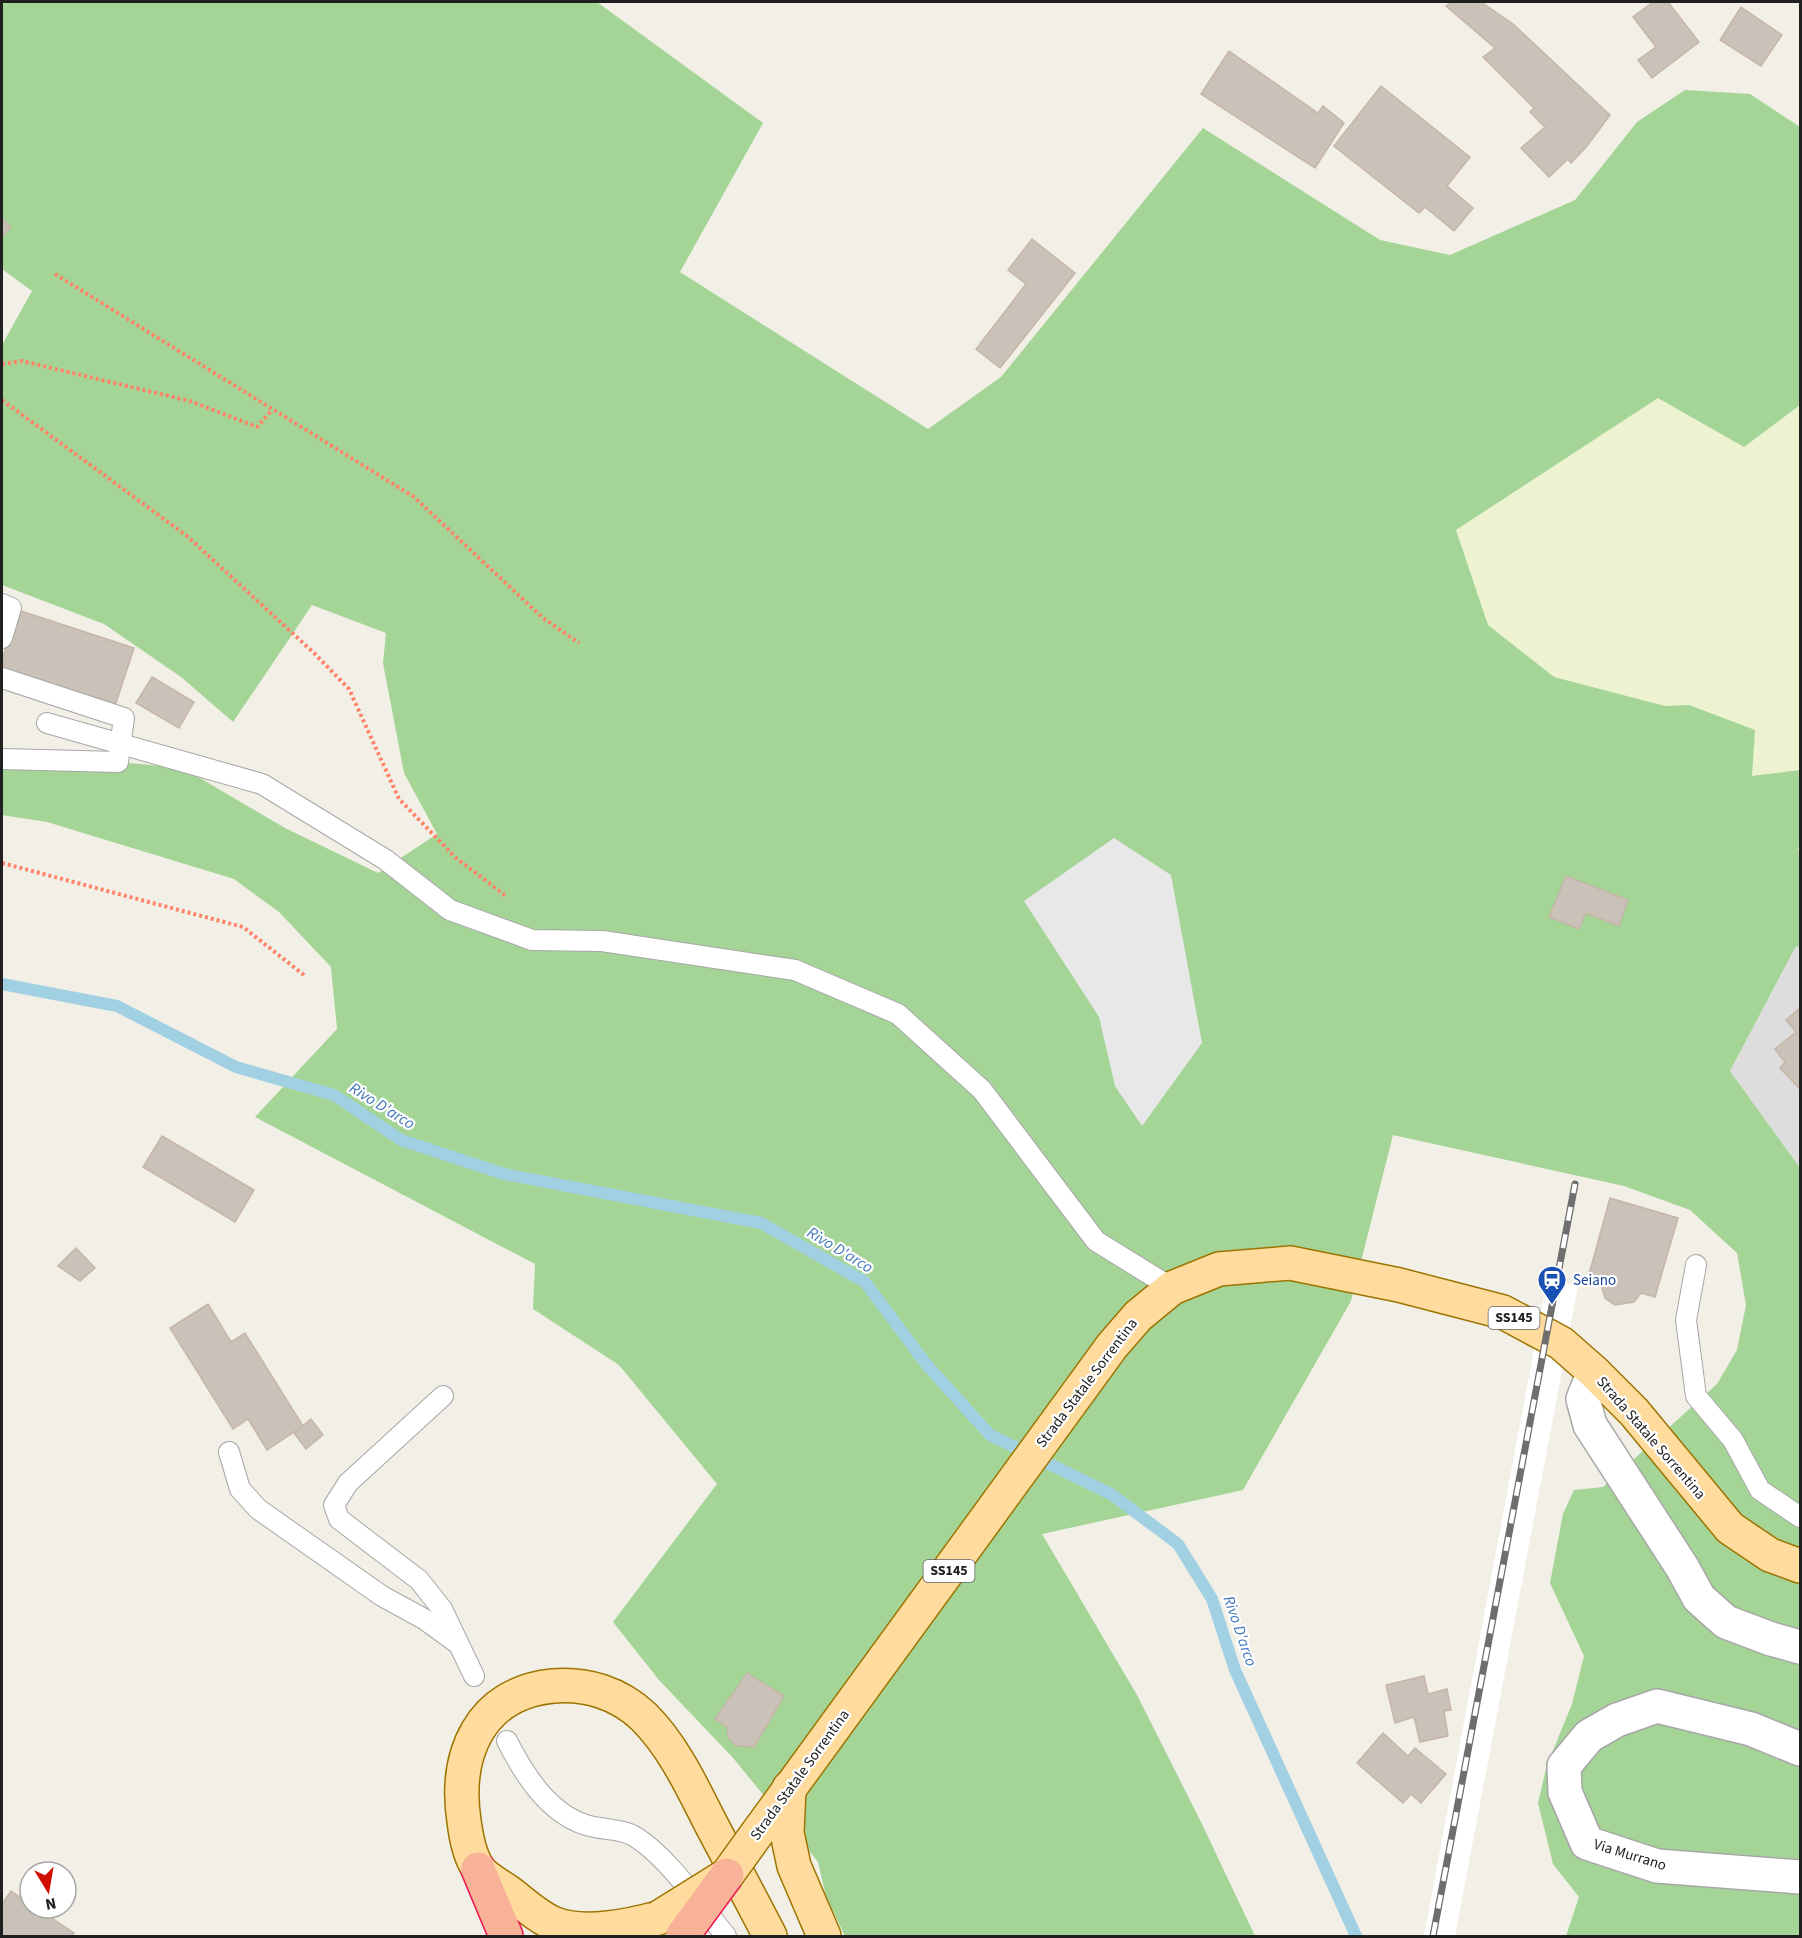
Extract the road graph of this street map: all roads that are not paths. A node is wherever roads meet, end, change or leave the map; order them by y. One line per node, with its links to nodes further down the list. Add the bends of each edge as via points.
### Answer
1 (2, 604): 2 (lane, via 11,608)
2 (2, 638)
3 (2, 678): 5 (lane, via 124,718)
4 (47, 723): 5 (lane)
5 (120, 744): 6 (lane, via 118,762); 8 (lane, via 262,784 386,860 450,910 532,940 602,941 795,970 898,1014 982,1090 1096,1241)
6 (2, 759)
7 (1696, 1265): 12 (lane, via 1686,1320 1696,1396 1733,1440 1760,1490)
8 (1172, 1288): 9 (main road, Strada Statale Sorrentina / SS145, via 1219,1269 1290,1263 1503,1312 1561,1343); 19 (main road, Strada Statale Sorrentina / SS145, via 1138,1316 1112,1346)
9 (1594, 1372): 13 (main road, Strada Statale Sorrentina / SS145, via 1634,1412 1730,1528 1770,1556); 15 (street, via 1583,1400 1590,1425 1699,1598 1726,1622)
10 (443, 1396): 14 (lane, via 348,1483 334,1506 339,1519 419,1580 442,1609)
11 (229, 1452): 14 (lane, via 240,1490 258,1509 372,1590 424,1618)
12 (1800, 1516)
13 (1800, 1566)
14 (459, 1644): 16 (lane)
15 (1800, 1647)
16 (474, 1676)
17 (507, 1741): 25 (lane, via 535,1787 558,1810 583,1824 632,1835 669,1866)
18 (1800, 1749): 22 (street, Via Murrano, via 1751,1729 1657,1706 1617,1720 1589,1736 1564,1766 1565,1792 1587,1843 1657,1866)
19 (789, 1788): 21 (main road, Strada Statale Sorrentina / SS145, bridge); 27 (main road, via 787,1833 794,1866)
20 (478, 1869): 23 (main road, via 555,1924 590,1929); 24 (highway); 26 (main road, via 467,1841 461,1802 463,1764 475,1732 502,1701 536,1688 577,1684 616,1697 643,1716 667,1744)
21 (727, 1875): 23 (highway, Strada Statale Sorrentina / SS145, bridge)
22 (1800, 1877)
23 (674, 1930)
24 (506, 1936)
25 (726, 1936)
26 (770, 1936)
27 (824, 1936)

